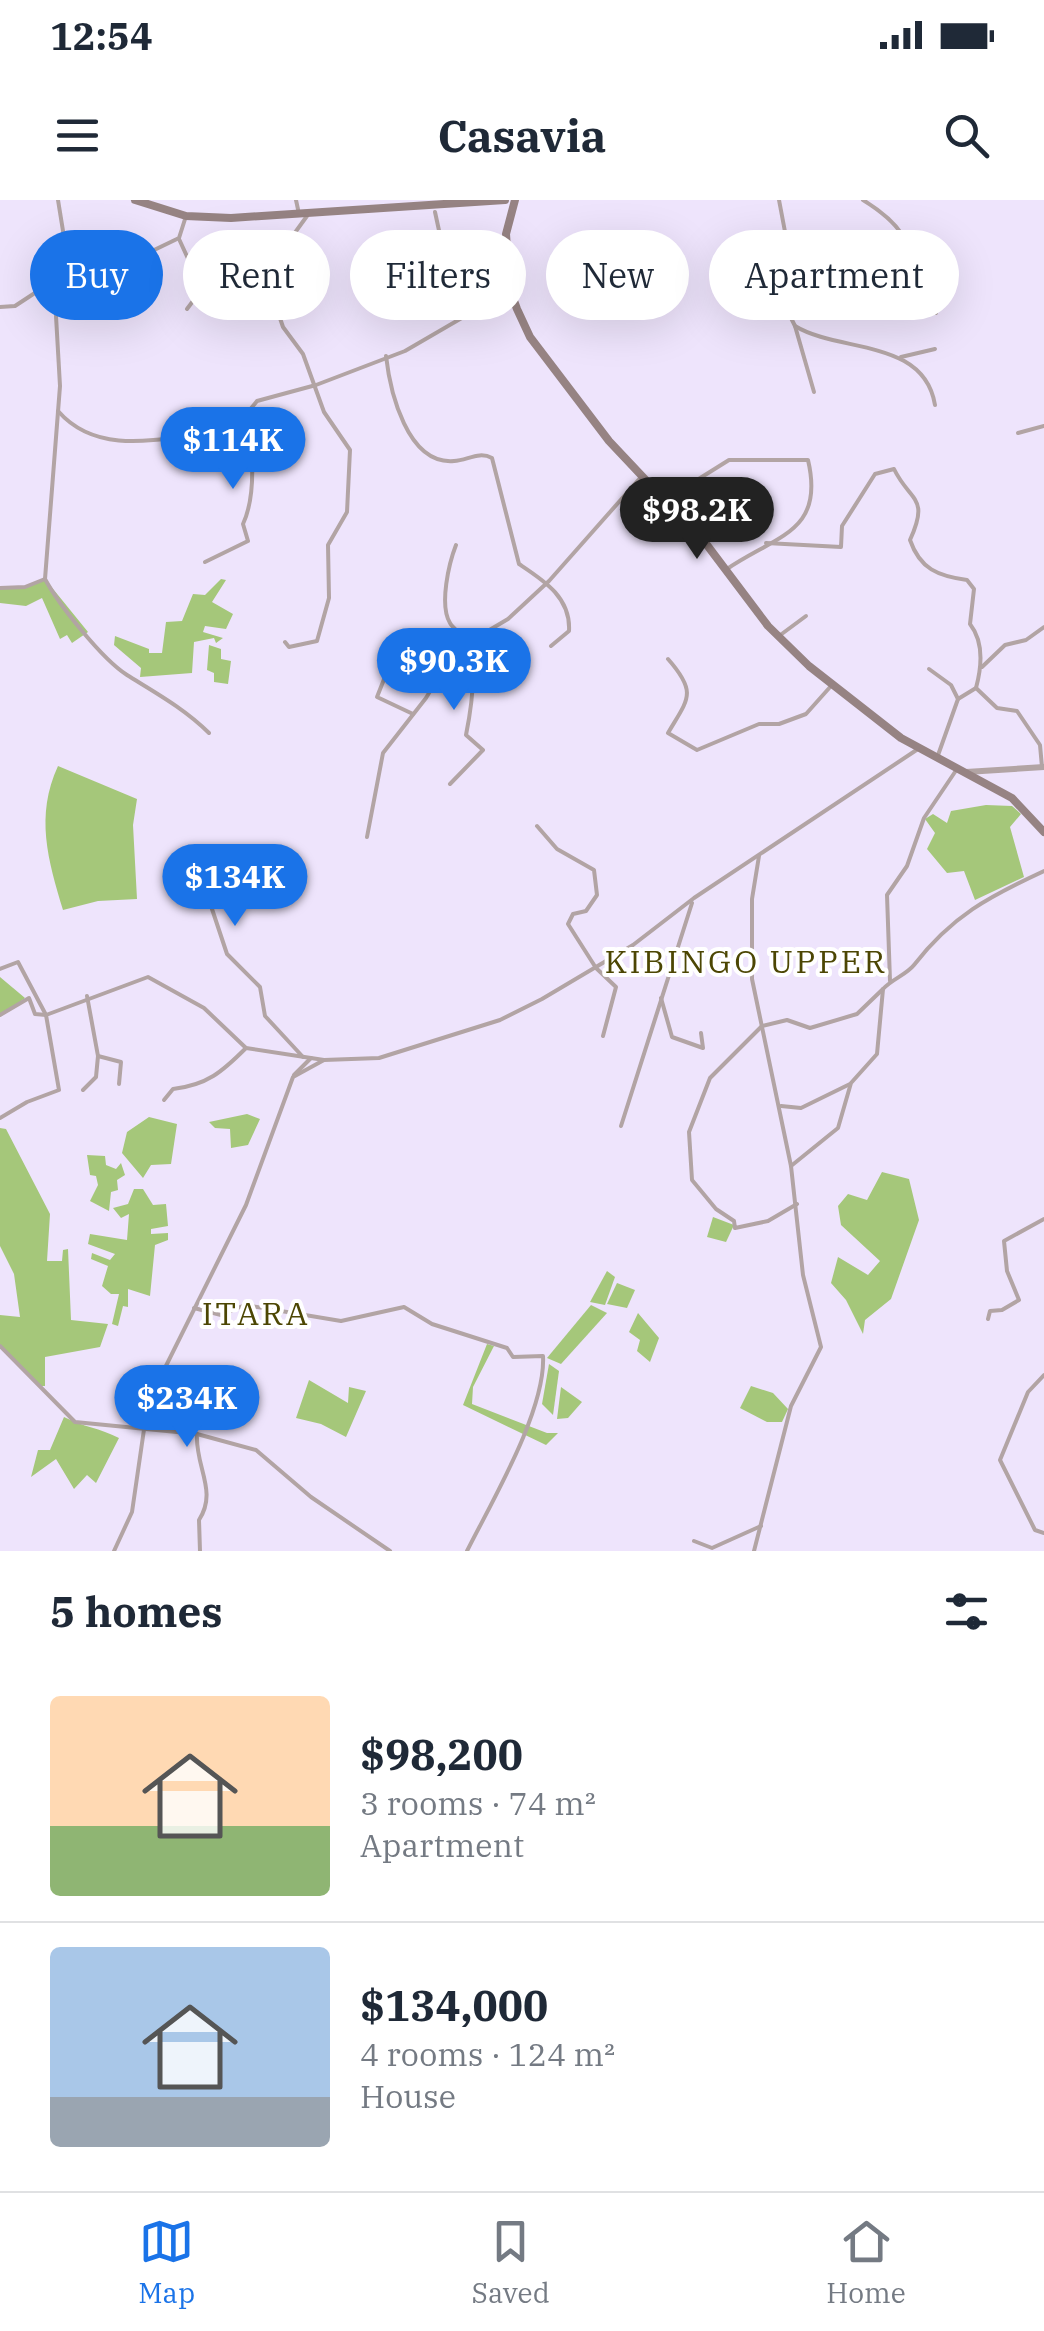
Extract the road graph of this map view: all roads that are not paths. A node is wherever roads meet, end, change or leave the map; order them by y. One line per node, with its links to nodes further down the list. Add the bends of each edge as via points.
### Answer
1 (58, 200): 11 (street)
2 (135, 200): 10 (main road)
3 (296, 200): 9 (street)
4 (504, 200): 8 (main road)
5 (515, 200): 12 (main road)
6 (779, 200): 22 (street)
7 (863, 200): 13 (street)
8 (433, 206): 9 (main road)
9 (304, 214): 10 (main road); 26 (street, via 265,274 283,327)
10 (186, 216): 14 (street)
11 (62, 230)
12 (507, 230)
13 (902, 230)
14 (179, 238): 15 (street); 16 (street)
15 (163, 246)
16 (183, 247)
17 (30, 294): 18 (street, via 15,306)
18 (0, 307)
19 (56, 320): 29 (street)
20 (453, 320): 24 (street)
21 (523, 320): 33 (main road)
22 (795, 326): 25 (street); 27 (street)
23 (935, 349): 25 (street)
24 (386, 356): 26 (street); 40 (street, via 391,391 417,445 450,462 490,456 519,564)
25 (901, 357): 28 (street)
26 (316, 385): 30 (street, via 257,401); 45 (street, via 326,415 350,450 348,506 328,545 329,598 317,641 290,647)
27 (814, 392)
28 (934, 405)
29 (58, 411): 30 (street, via 105,439 138,443 226,430); 39 (street)
30 (248, 415): 37 (street, via 248,542)
31 (1044, 426): 32 (street)
32 (1018, 432)
33 (642, 477): 34 (main road); 40 (street)
34 (664, 500): 35 (street, via 729,460 806,459 811,508 798,526); 38 (main road)
35 (766, 543): 38 (street); 50 (street, via 841,547 842,526 874,474 893,469 914,492 918,522 910,540 919,561 973,587 970,622)
36 (456, 545): 46 (street, via 448,572 448,619)
37 (206, 562)
38 (727, 569): 44 (main road)
39 (44, 579): 41 (street); 56 (street, via 112,663 198,718)
40 (549, 581): 46 (street, via 508,620); 48 (street, via 570,626)
41 (0, 588)
42 (806, 616): 44 (street)
43 (1044, 627): 50 (street, via 1006,644)
44 (780, 636): 52 (main road)
45 (285, 642)
46 (468, 642): 47 (street); 61 (street, via 474,694 466,735 482,752)
47 (459, 646): 55 (street); 55 (street, via 417,631 394,654 378,697)
48 (551, 646)
49 (668, 659): 52 (street, via 685,678 688,702 668,733 697,750 759,724 806,714)
50 (982, 667): 53 (street)
51 (930, 669): 54 (street, via 951,684)
52 (832, 686): 57 (main road)
53 (976, 688): 54 (street); 59 (street, via 997,708 1018,711 1040,745)
54 (958, 699): 58 (street)
55 (413, 714): 64 (street, via 382,753)
56 (210, 734)
57 (918, 749): 58 (main road); 66 (street)
58 (937, 758): 60 (main road)
59 (1043, 767): 60 (street)
60 (960, 770): 63 (main road, via 1012,798); 71 (street, via 924,818 907,866 887,895)
61 (450, 784)
62 (537, 826): 69 (street, via 558,849 594,870 597,895 568,924)
63 (1044, 832)
64 (368, 837)
65 (202, 850): 82 (street, via 200,873 228,954 260,987 265,1016)
66 (759, 856): 68 (street); 77 (street, via 750,935)
67 (1044, 872): 71 (street, via 976,904)
68 (694, 898): 69 (street); 73 (street)
69 (596, 968): 79 (street, via 616,988); 84 (street, via 500,1020 379,1058)
70 (0, 969): 75 (street, via 17,960)
71 (890, 981): 72 (street)
72 (883, 988): 77 (street, via 857,1014 810,1028 787,1020); 86 (street, via 878,1050)
73 (660, 994): 78 (street, via 672,1037 703,1048); 92 (street)
74 (87, 996): 75 (street); 80 (street, via 148,977 204,1008); 81 (street)
75 (46, 1014): 76 (street, via 35,1014 29,998); 91 (street, via 60,1090)
76 (0, 1015)
77 (762, 1026): 90 (street); 94 (street, via 709,1081 690,1132 692,1180 734,1228 765,1222)
78 (702, 1033)
79 (603, 1036)
80 (246, 1048): 82 (street); 89 (street, via 224,1072 173,1090)
81 (98, 1056): 87 (street, via 120,1062); 88 (street, via 96,1077)
82 (302, 1056): 83 (street)
83 (311, 1058): 84 (street); 85 (street)
84 (324, 1060): 85 (street)
85 (293, 1077): 96 (street, via 246,1206)
86 (852, 1083): 90 (street, via 801,1108); 93 (street, via 838,1128)
87 (119, 1084)
88 (84, 1090)
89 (164, 1100)
90 (779, 1102): 93 (street)
91 (0, 1118)
92 (621, 1126)
93 (792, 1166): 94 (street)
94 (797, 1204): 102 (street, via 803,1274 821,1347 791,1406)
95 (1044, 1219): 97 (street, via 1004,1241 1018,1300 990,1311)
96 (192, 1307): 100 (street, via 148,1402); 108 (street, via 221,1316 245,1305 341,1321 404,1307 432,1324 497,1344 515,1358 544,1356 528,1424)
97 (988, 1319)
98 (0, 1346): 100 (street, via 75,1422)
99 (1044, 1375): 103 (street, via 1028,1392 1000,1460 1035,1530)
100 (144, 1428): 101 (street); 105 (street, via 132,1512)
101 (198, 1434): 106 (street, via 196,1455 210,1495 198,1520); 107 (street, via 256,1450 310,1498)
102 (761, 1526): 104 (street, via 714,1548); 109 (street)
103 (1044, 1533)
104 (694, 1541)
105 (114, 1551)
106 (200, 1551)
107 (390, 1551)
108 (466, 1551)
109 (754, 1551)

